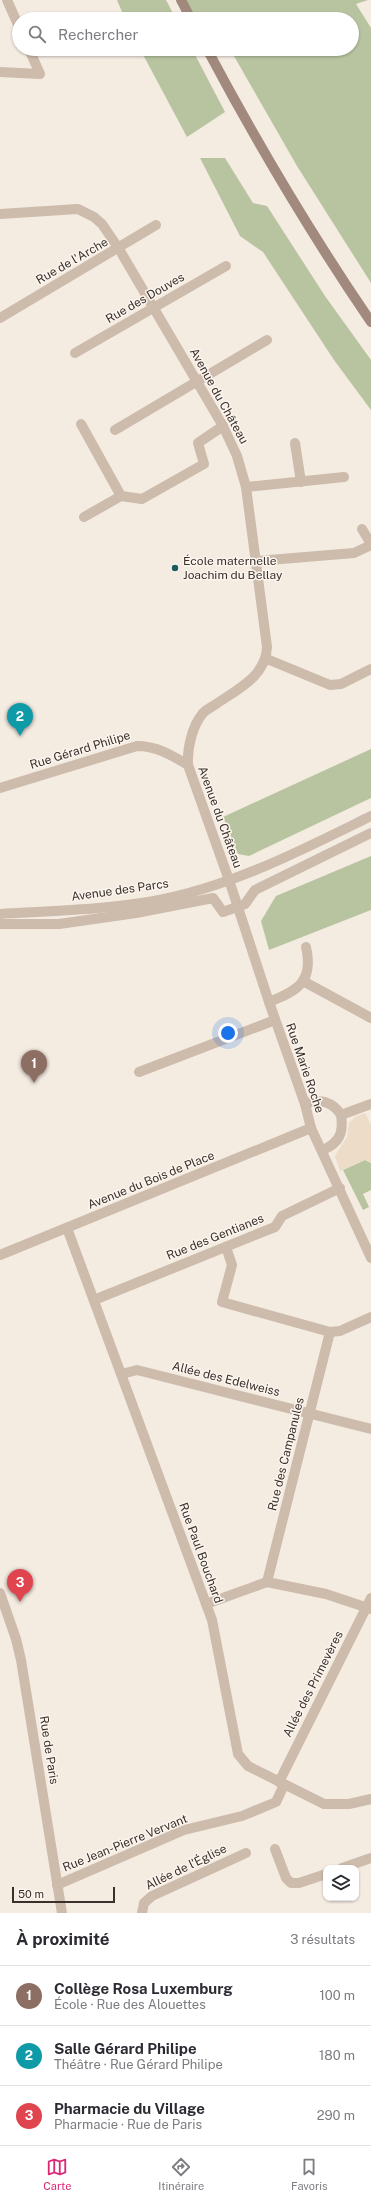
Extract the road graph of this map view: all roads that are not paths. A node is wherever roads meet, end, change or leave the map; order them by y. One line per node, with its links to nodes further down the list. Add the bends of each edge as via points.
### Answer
1 (7, 0): 3 (street)
2 (181, 0): 4 (main road)
3 (12, 12)
4 (187, 12)
5 (32, 56): 7 (street, via 40,74)
6 (211, 56): 14 (main road, via 247,125 328,259)
7 (0, 72)
8 (0, 214): 10 (street, Avenue du Château, via 78,209 102,224)
9 (156, 225): 10 (street, Rue de l'Arche)
10 (119, 248): 12 (street, Avenue du Château); 13 (street, Rue de l'Arche)
11 (226, 266): 12 (street, Rue des Douves)
12 (154, 309): 16 (street, Rue des Douves); 17 (street, Avenue du Château)
13 (0, 318)
14 (371, 322)
15 (268, 340): 17 (street)
16 (75, 353)
17 (198, 382): 19 (street, Avenue du Château); 20 (street)
18 (81, 424): 25 (street)
19 (223, 426): 24 (street, Avenue du Château, via 237,456); 25 (street, via 198,443 204,464 142,499)
20 (115, 430)
21 (295, 443): 23 (street)
22 (344, 478): 23 (street)
23 (300, 482): 24 (street)
24 (246, 487): 29 (street, Avenue du Château)
25 (121, 496): 26 (street)
26 (84, 517)
27 (362, 529): 28 (street)
28 (371, 545): 29 (street, via 354,553)
29 (257, 560): 30 (street, Avenue du Château)
30 (267, 659): 31 (street, via 330,685 341,684); 32 (street, Avenue du Château, via 262,670 251,680 203,713 187,750)
31 (371, 669)
32 (188, 765): 33 (street, Rue Gérard Philipe, via 169,753 137,746); 36 (street, Avenue du Château)
33 (0, 788)
34 (371, 816): 36 (street, Avenue des Parcs, via 255,871)
35 (371, 833): 37 (street, via 255,890 245,904)
36 (229, 880): 37 (street, Rue Marie Roche); 38 (street, Avenue des Parcs, via 155,900 108,907)
37 (238, 906): 39 (street, via 223,912 212,898 136,913 59,924); 42 (street, Rue Marie Roche)
38 (0, 914)
39 (0, 924)
40 (306, 947): 41 (street, via 309,965)
41 (303, 981): 42 (street, via 290,994); 43 (street)
42 (269, 1002): 44 (street, Rue Marie Roche)
43 (371, 1018)
44 (275, 1020): 45 (street); 46 (street, Rue Marie Roche)
45 (139, 1072)
46 (305, 1104): 48 (street, via 324,1101 335,1107); 49 (street, Rue Marie Roche)
47 (371, 1104): 48 (street)
48 (341, 1115): 50 (street, via 341,1136 333,1146)
49 (311, 1128): 50 (street, Rue Marie Roche); 52 (street, Avenue du Bois de Place)
50 (323, 1150): 51 (street, Rue Marie Roche)
51 (340, 1188): 53 (street, Rue des Gentianes, via 282,1216 275,1227); 55 (street, Rue Marie Roche)
52 (67, 1228): 54 (street, Avenue du Bois de Place); 56 (street, Rue Paul Bouchard)
53 (226, 1247): 56 (street, Rue des Gentianes); 58 (street, via 232,1265 222,1302)
54 (0, 1255)
55 (371, 1258)
56 (94, 1300): 59 (street, Rue Paul Bouchard)
57 (371, 1317): 58 (street, via 340,1331)
58 (330, 1332): 60 (street, Rue des Campanules)
59 (122, 1374): 60 (street, Allée des Edelweiss, via 137,1370); 65 (street, Rue Paul Bouchard)
60 (310, 1413): 61 (street, Allée des Edelweiss); 62 (street, Rue des Campanules)
61 (371, 1429)
62 (266, 1582): 65 (street); 66 (street, via 326,1594)
63 (0, 1593): 74 (street, Rue de Paris, via 21,1660)
64 (371, 1598): 66 (street, Allée des Primevères)
65 (206, 1604): 67 (street, Rue Paul Bouchard, via 217,1637 233,1738 238,1754 248,1766)
66 (369, 1608): 67 (street, Allée des Primevères)
67 (281, 1783): 68 (street, Rue Paul Bouchard, via 324,1804 349,1804); 74 (street, Rue Jean-Pierre Vervant, via 276,1802 242,1816 184,1830)
68 (371, 1799)
69 (275, 1849): 73 (street, via 286,1878 291,1883)
70 (246, 1853): 75 (street, Allée de l'Église, via 152,1896 144,1903)
71 (371, 1858): 72 (street)
72 (351, 1865)
73 (323, 1875)
74 (57, 1885): 76 (street, Rue de Paris)
75 (142, 1911)
76 (62, 1913)

